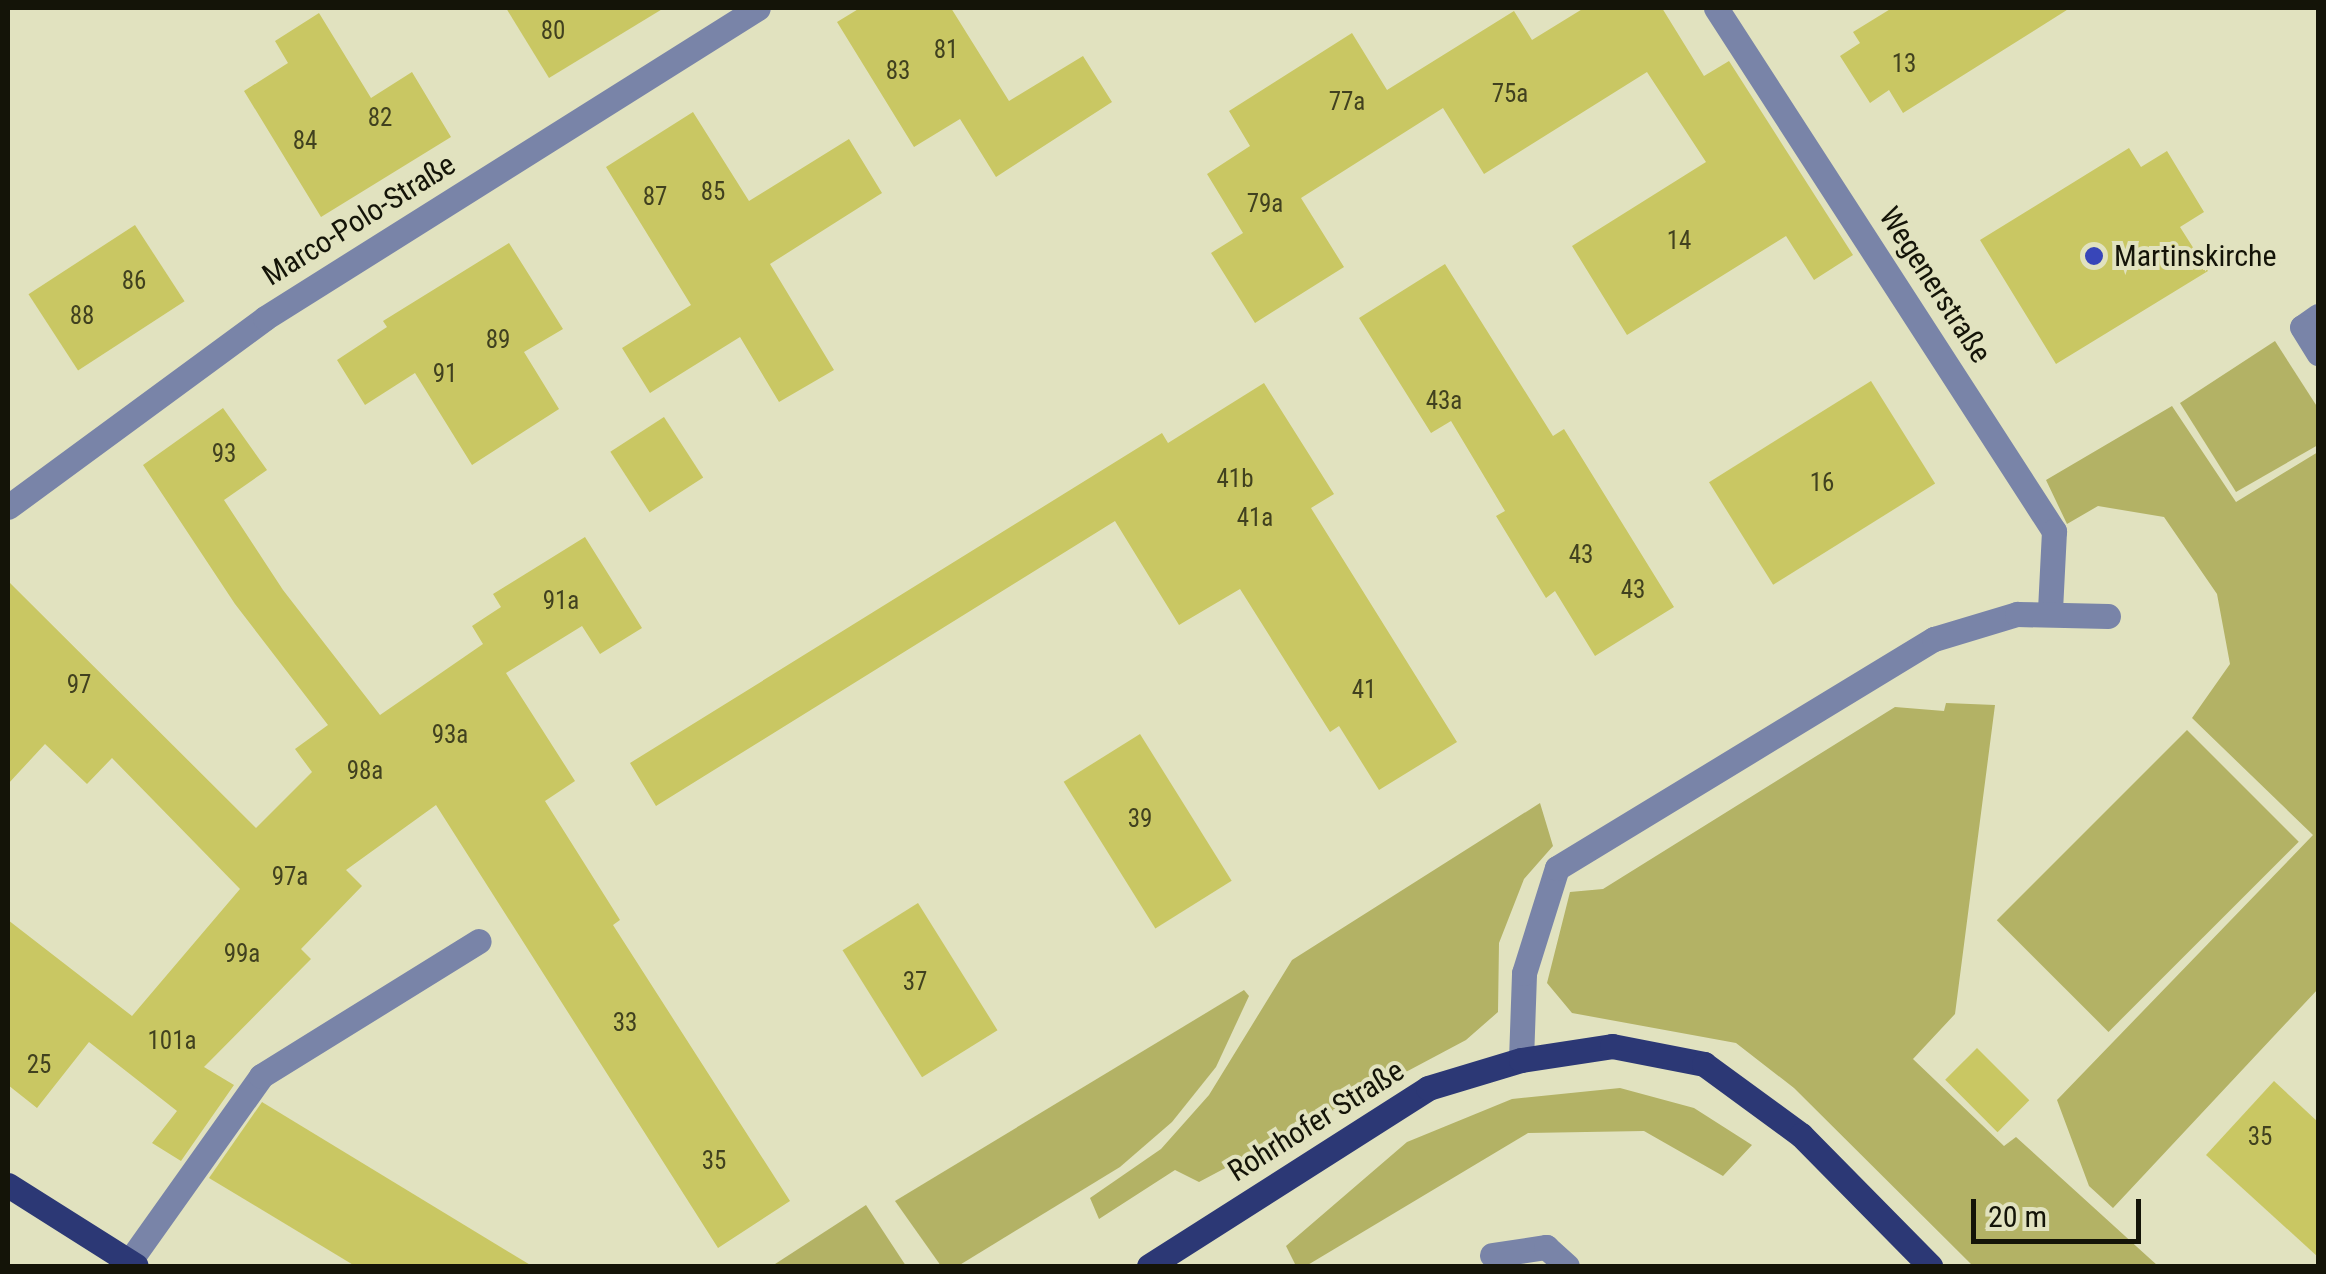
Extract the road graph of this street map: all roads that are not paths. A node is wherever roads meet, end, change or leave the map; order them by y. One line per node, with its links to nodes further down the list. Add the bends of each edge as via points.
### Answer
1 (758, 8): 5 (street, Marco-Polo-Straße, via 265,318)
2 (1716, 8): 6 (street, Wegenerstraße, via 2054,530)
3 (2318, 316): 4 (street, via 2302,326)
4 (2318, 353)
5 (8, 508)
6 (2050, 611): 7 (street); 9 (street, via 1934,640 1557,868 1524,974)
7 (2108, 616)
8 (479, 940): 12 (street, via 261,1076)
9 (1521, 1060): 13 (main road, Rohrhofer Straße, via 1428,1088); 15 (main road, Rohrhofer Straße, via 1612,1046 1704,1064 1801,1134)
10 (8, 1186): 12 (main road)
11 (1492, 1255): 14 (street, via 1546,1247)
12 (132, 1264)
13 (1149, 1266)
14 (1566, 1266)
15 (1930, 1266)

